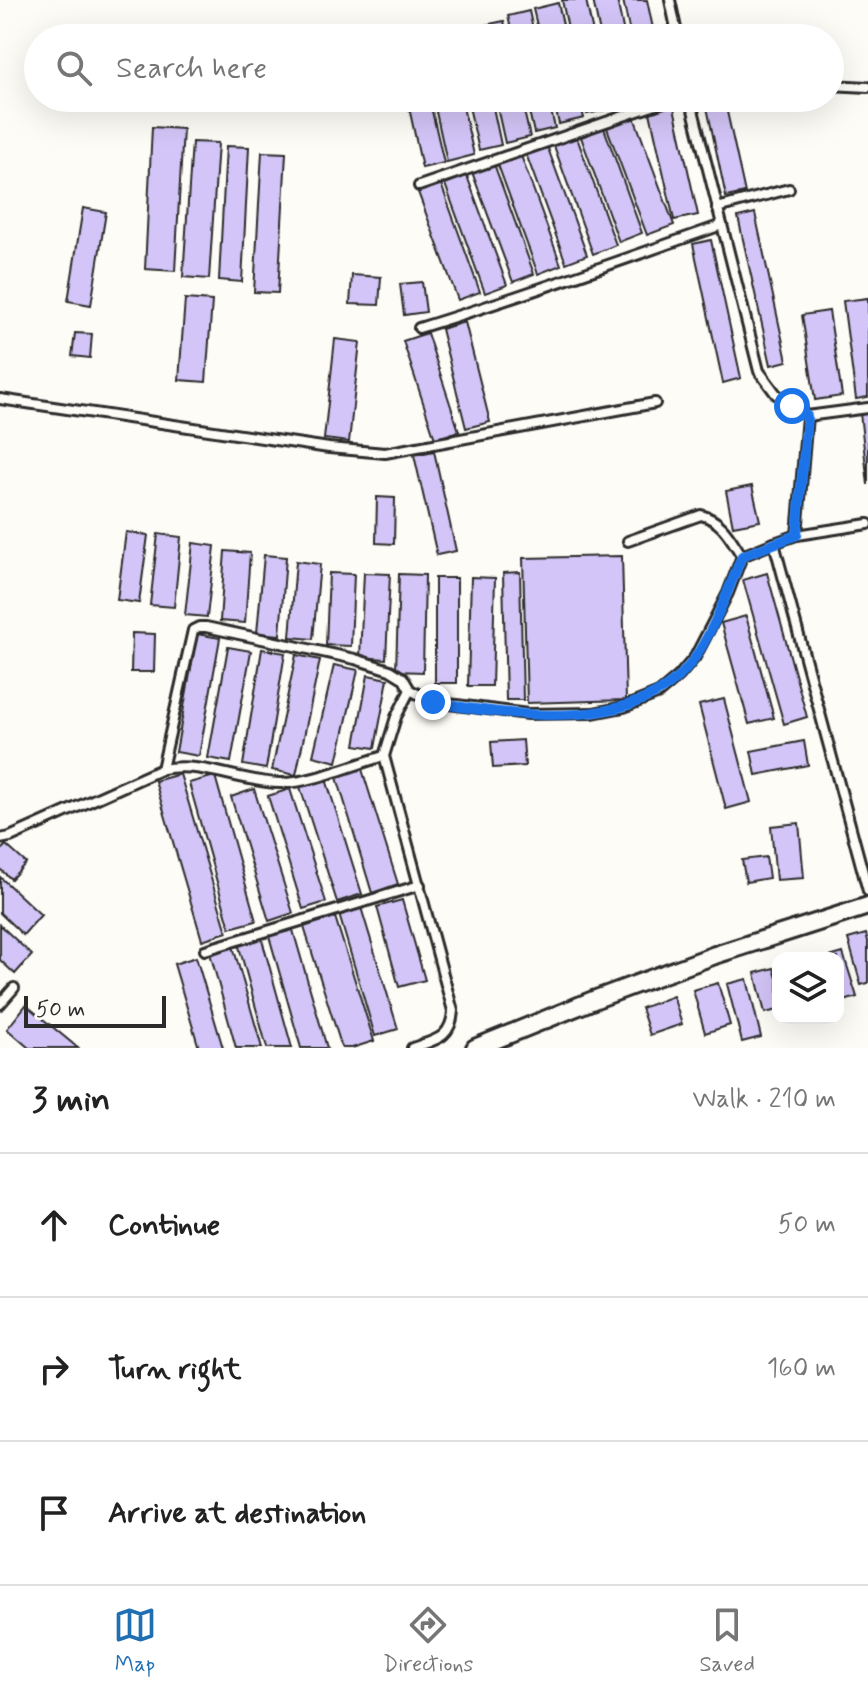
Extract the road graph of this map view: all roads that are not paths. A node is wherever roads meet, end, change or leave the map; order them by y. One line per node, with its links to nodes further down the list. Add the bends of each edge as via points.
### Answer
1 (670, 0): 2 (lane)
2 (675, 24)
3 (844, 86): 4 (lane)
4 (868, 87)
5 (635, 112): 7 (lane)
6 (693, 112): 9 (lane)
7 (419, 186)
8 (789, 189): 9 (lane)
9 (717, 208): 10 (lane)
10 (722, 225): 11 (lane); 15 (lane, via 759,371 776,394)
11 (419, 328)
12 (0, 399): 13 (lane, via 385,453)
13 (655, 403)
14 (868, 408): 15 (lane)
15 (807, 416): 17 (lane)
16 (868, 524): 17 (lane)
17 (797, 535): 19 (lane)
18 (628, 541): 20 (lane, via 701,515 723,527)
19 (774, 543): 20 (lane); 26 (lane)
20 (742, 556): 21 (lane, via 695,657 659,693 593,713 528,714 433,702)
21 (410, 690): 22 (lane); 23 (lane, via 390,670 355,659 199,627 193,630)
22 (384, 756): 23 (lane, via 282,783 195,767); 25 (lane)
23 (162, 769): 24 (lane)
24 (0, 839)
25 (420, 885): 28 (lane); 31 (lane, via 453,1011 441,1038)
26 (868, 891)
27 (868, 906): 32 (street, via 715,955)
28 (205, 950)
29 (14, 988): 30 (lane)
30 (0, 1004)
31 (412, 1048)
32 (475, 1048)

